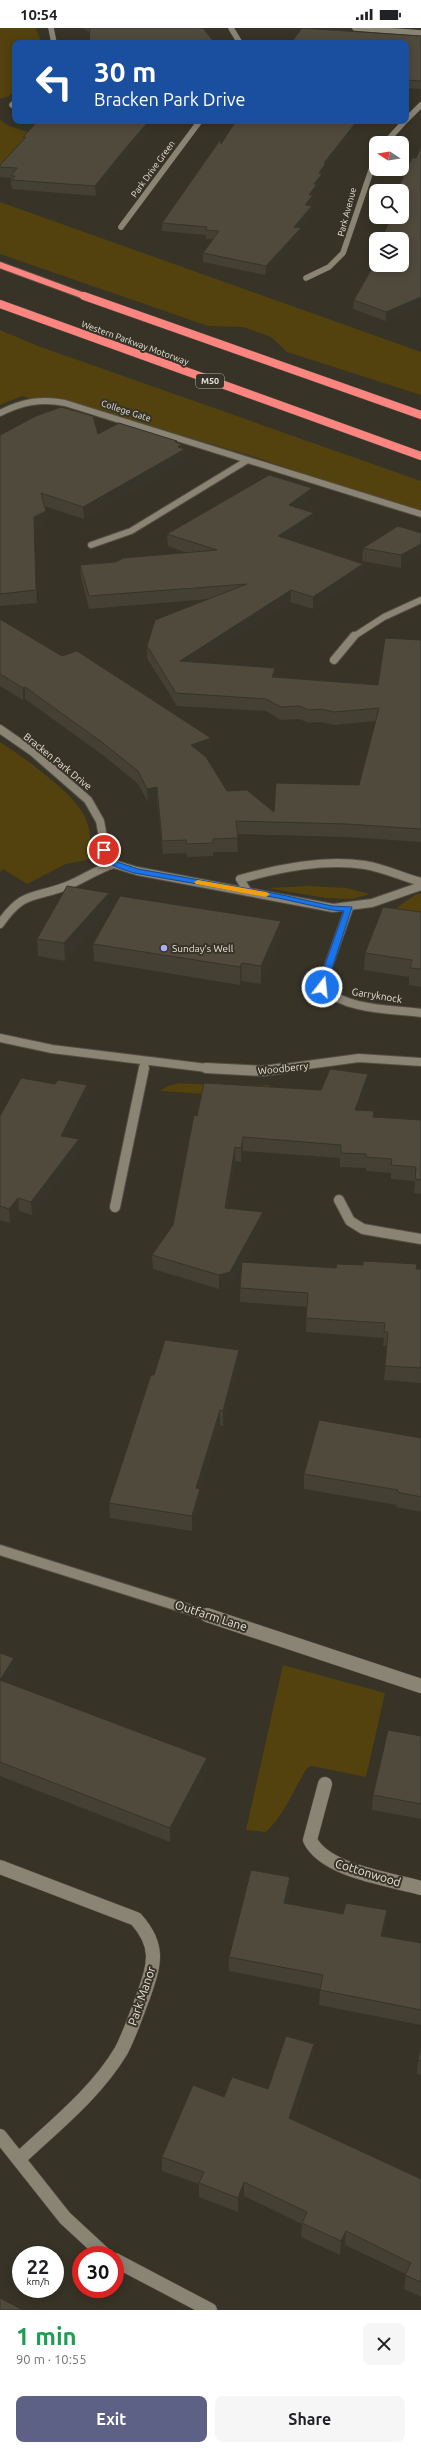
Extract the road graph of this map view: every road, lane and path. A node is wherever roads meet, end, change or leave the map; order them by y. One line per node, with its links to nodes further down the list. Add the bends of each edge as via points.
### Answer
1 (51, 28): 5 (street)
2 (231, 28): 6 (street)
3 (356, 28): 4 (street)
4 (421, 33)
5 (53, 40)
6 (238, 40)
7 (421, 105): 8 (street)
8 (409, 118)
9 (198, 124): 13 (street, Park Drive Green)
10 (403, 124): 11 (street)
11 (392, 136)
12 (369, 171): 15 (street, Park Avenue, via 349,241 343,252 331,265)
13 (121, 227)
14 (0, 266): 18 (highway)
15 (306, 278)
16 (0, 304): 19 (highway, Western Parkway Motorway / M50)
17 (0, 413): 20 (street, College Gate, via 25,401 51,400 109,416)
18 (421, 416)
19 (421, 456)
20 (246, 461): 21 (street, College Gate); 22 (street, via 131,530)
21 (421, 514)
22 (91, 545)
23 (421, 600): 24 (street, via 372,623 342,647)
24 (334, 660)
25 (0, 729): 26 (street, Bracken Park Drive, via 33,752 88,800 100,821 107,858)
26 (114, 864): 29 (street, via 137,871); 31 (street, via 59,888 27,895 8,910)
27 (421, 882): 29 (street, via 365,865 319,862 272,869 240,879)
28 (421, 886): 30 (street, via 406,889 386,899)
29 (248, 892): 30 (street, via 332,908)
30 (349, 908): 32 (street, Garryknock, via 323,979 322,987 325,992 338,999)
31 (0, 924)
32 (421, 1013)
33 (0, 1038): 34 (street, Woodberry, via 31,1046)
34 (145, 1061): 35 (street, Woodberry, via 213,1070 263,1071 359,1058); 37 (street)
35 (421, 1062)
36 (339, 1200): 38 (street, via 350,1221 363,1229)
37 (115, 1207)
38 (421, 1239)
39 (0, 1550): 40 (street, Outfarm Lane)
40 (421, 1686)
41 (325, 1784): 43 (street, Cottonwood, via 310,1840 315,1850 336,1864)
42 (0, 1867): 45 (street, Park Manor, via 136,1919 146,1928 155,1954 153,1969 134,2023 116,2057 94,2086)
43 (421, 1888)
44 (0, 2136): 45 (street)
45 (19, 2159): 46 (street, via 65,2218)
46 (95, 2246)
47 (124, 2265): 48 (street)
48 (210, 2310)

